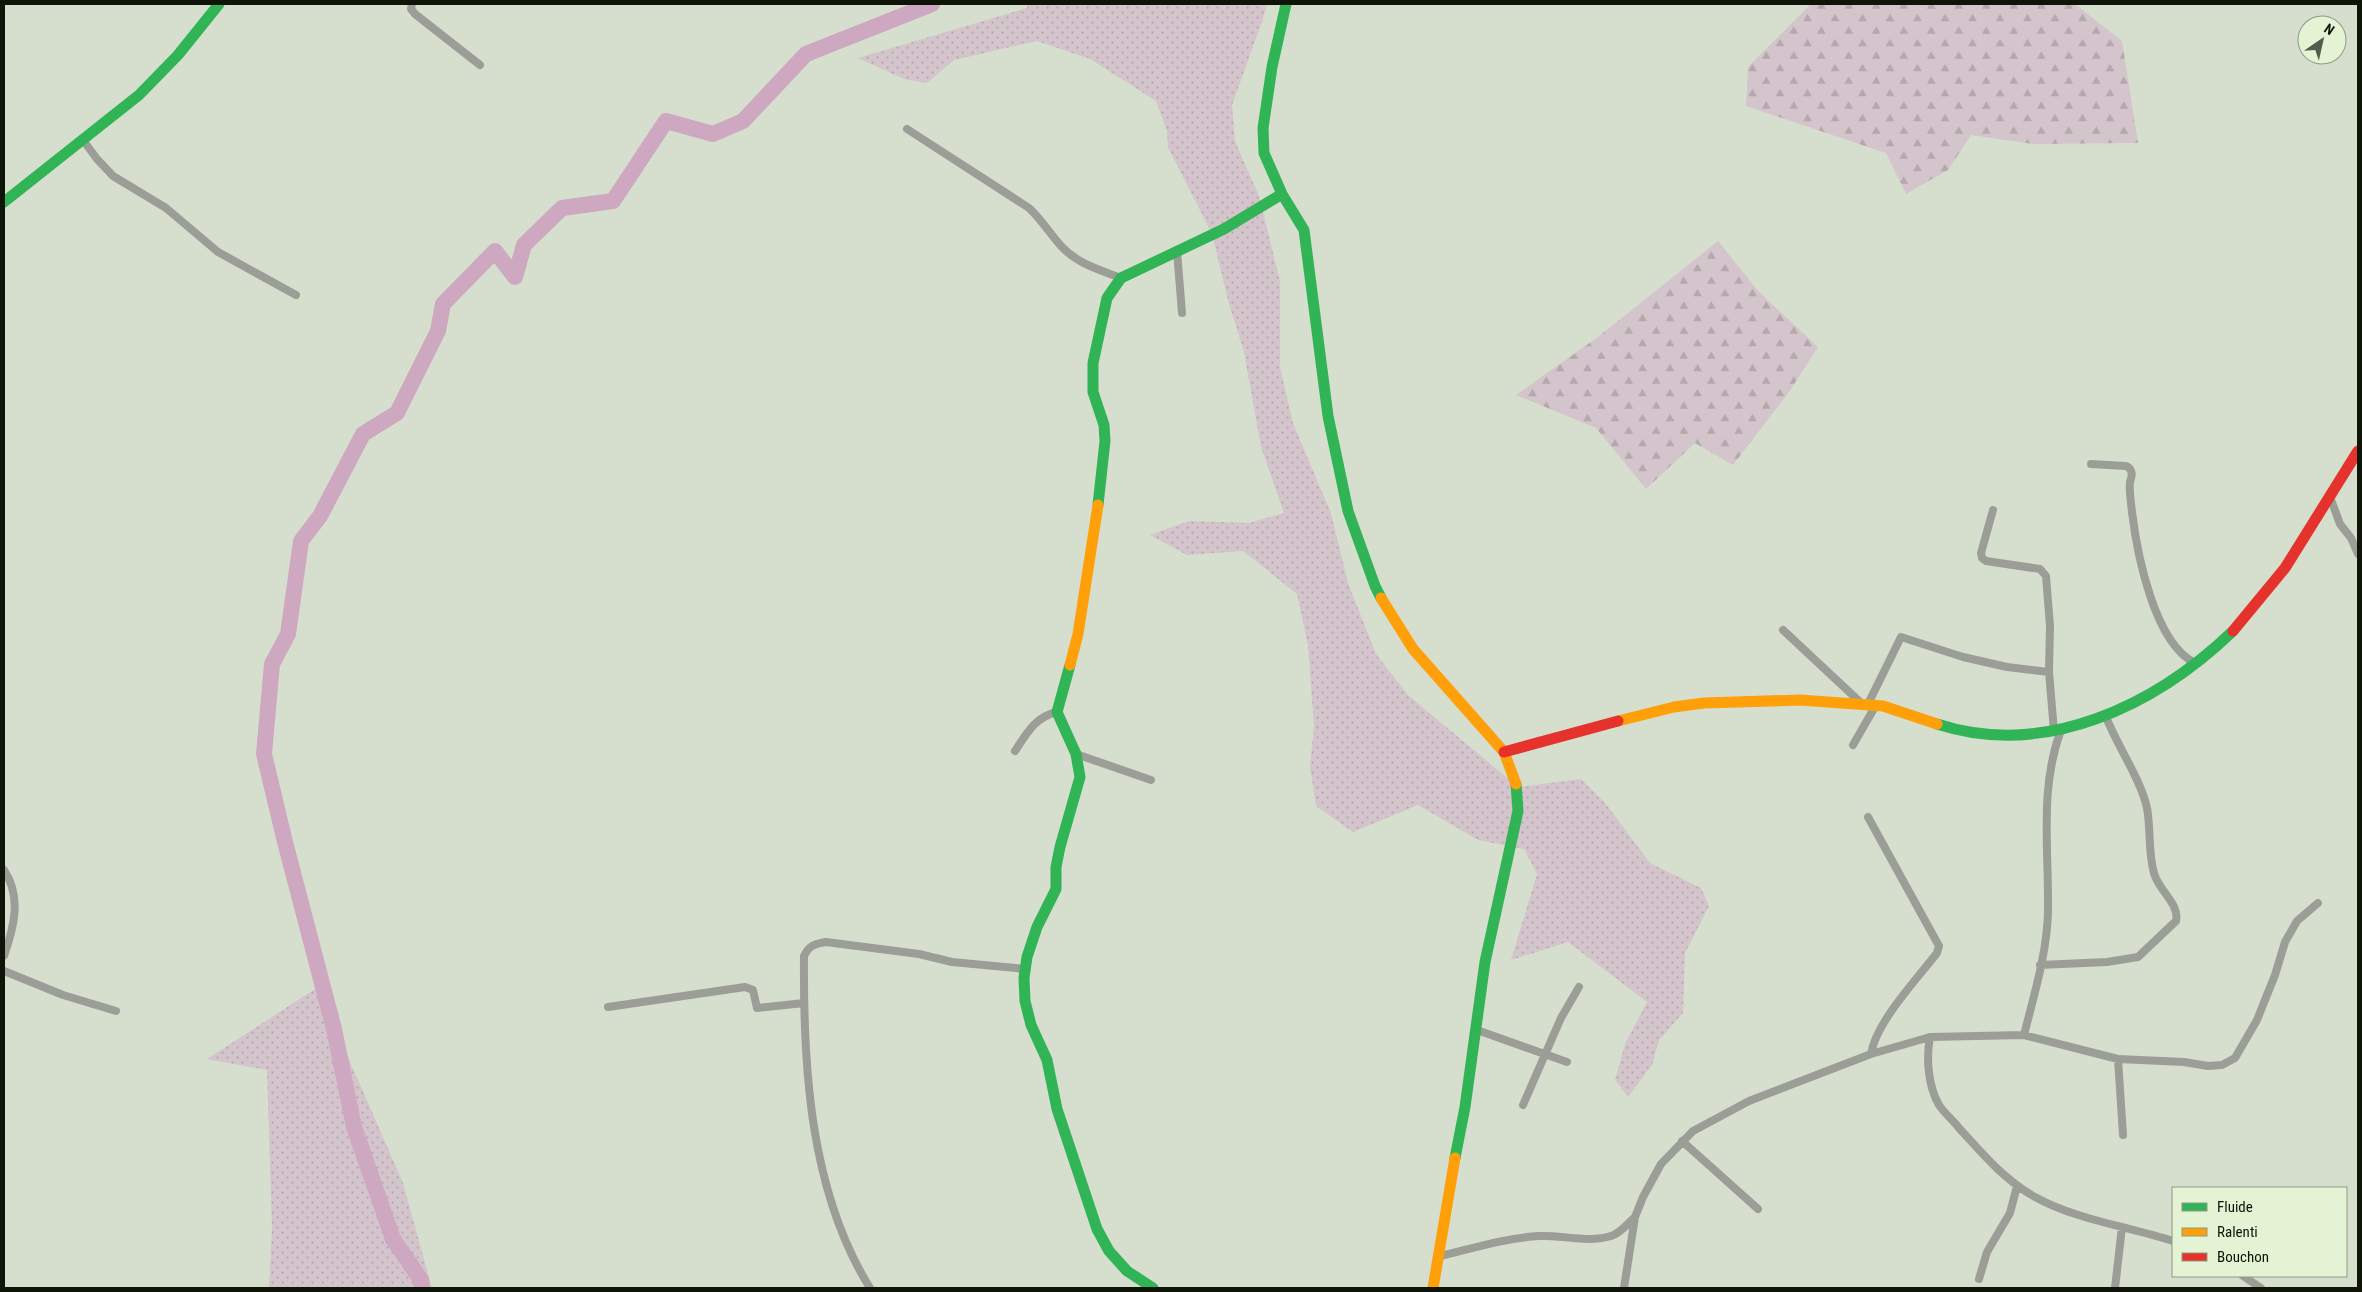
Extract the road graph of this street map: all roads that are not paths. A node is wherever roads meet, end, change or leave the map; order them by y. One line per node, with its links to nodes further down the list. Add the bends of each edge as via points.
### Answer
1 (219, 4): 6 (street, via 167,67 139,95)
2 (412, 4): 4 (street, via 410,9 415,14)
3 (1286, 4): 7 (street, via 1263,128 1264,153)
4 (480, 65)
5 (907, 129): 10 (street, via 1029,208 1074,258)
6 (83, 140): 8 (street); 11 (street, via 114,176 166,208 218,252)
7 (1282, 194): 9 (street); 27 (street, via 1304,230 1328,416 1348,510 1364,559 1394,621 1413,649)
8 (4, 202)
9 (1177, 251): 10 (street); 12 (street)
10 (1122, 278): 22 (street, via 1112,287 1107,298 1093,363 1092,385 1104,425 1104,450 1078,634)
11 (296, 295)
12 (1182, 313)
13 (2358, 451): 15 (street)
14 (2090, 464): 19 (street, via 2130,468 2131,502 2144,578 2168,638 2185,657)
15 (2330, 497): 17 (street, via 2340,524); 19 (street, via 2258,603 2214,648)
16 (1993, 510): 20 (street, via 1982,558 2040,569 2046,576)
17 (2358, 554)
18 (1783, 630): 21 (street, via 1854,698)
19 (2195, 662): 23 (street, via 2178,676)
20 (2049, 672): 21 (street, via 1963,657 1901,637); 24 (street)
21 (1869, 704): 24 (street, via 1974,733); 25 (street); 27 (street, via 1795,700 1682,706 1591,726)
22 (1057, 712): 26 (street, via 1040,718 1032,725); 28 (street)
23 (2106, 717): 24 (street); 34 (street, via 2146,807 2154,873 2178,914 2176,921 2138,958)
24 (2058, 730): 34 (street, via 2047,798 2048,913)
25 (1853, 745)
26 (1015, 751)
27 (1504, 752): 41 (street, via 1518,787 1518,811 1486,953)
28 (1076, 754): 29 (street); 35 (street, via 1080,778 1060,847 1056,889 1038,927)
29 (1151, 780)
30 (1868, 817): 47 (street, via 1938,946 1937,953 1889,1016 1876,1037)
31 (4, 870): 33 (street, via 15,896)
32 (2318, 903): 48 (street, via 2297,921 2285,942 2257,1020 2235,1058 2222,1065 2208,1066)
33 (4, 956)
34 (2040, 965): 42 (street)
35 (1025, 969): 38 (street, via 952,962 919,954 826,942 814,944 804,956); 62 (street, via 1025,1001 1031,1024 1046,1060 1057,1109 1096,1229 1109,1251 1127,1271)
36 (4, 971): 40 (street, via 63,995)
37 (1579, 986): 46 (street)
38 (804, 1003): 39 (street, via 757,1008 753,990 745,987); 61 (street, via 815,1133 829,1201 838,1226)
39 (608, 1007)
40 (116, 1010)
41 (1477, 1030): 46 (street); 58 (street)
42 (2024, 1035): 43 (street); 48 (street)
43 (1930, 1038): 44 (street); 45 (street)
44 (1916, 1041): 45 (street); 47 (street)
45 (1928, 1051): 53 (street, via 1932,1087 1939,1105 1989,1161)
46 (1545, 1054): 49 (street); 50 (street)
47 (1871, 1054): 52 (street, via 1749,1101 1705,1123)
48 (2118, 1060): 51 (street)
49 (1567, 1062)
50 (1523, 1105)
51 (2123, 1135)
52 (1682, 1141): 54 (street); 55 (street, via 1661,1164)
53 (2017, 1186): 56 (street, via 2036,1198); 60 (street, via 2010,1213 1988,1252)
54 (1758, 1209)
55 (1635, 1217): 58 (street, via 1612,1236 1539,1236); 64 (street)
56 (2122, 1227): 57 (street); 65 (street)
57 (2172, 1242)
58 (1437, 1257): 63 (street)
59 (2244, 1277): 66 (street)
60 (1979, 1279)
61 (870, 1288)
62 (1153, 1288)
63 (1432, 1288)
64 (1624, 1288)
65 (2115, 1288)
66 (2261, 1288)

